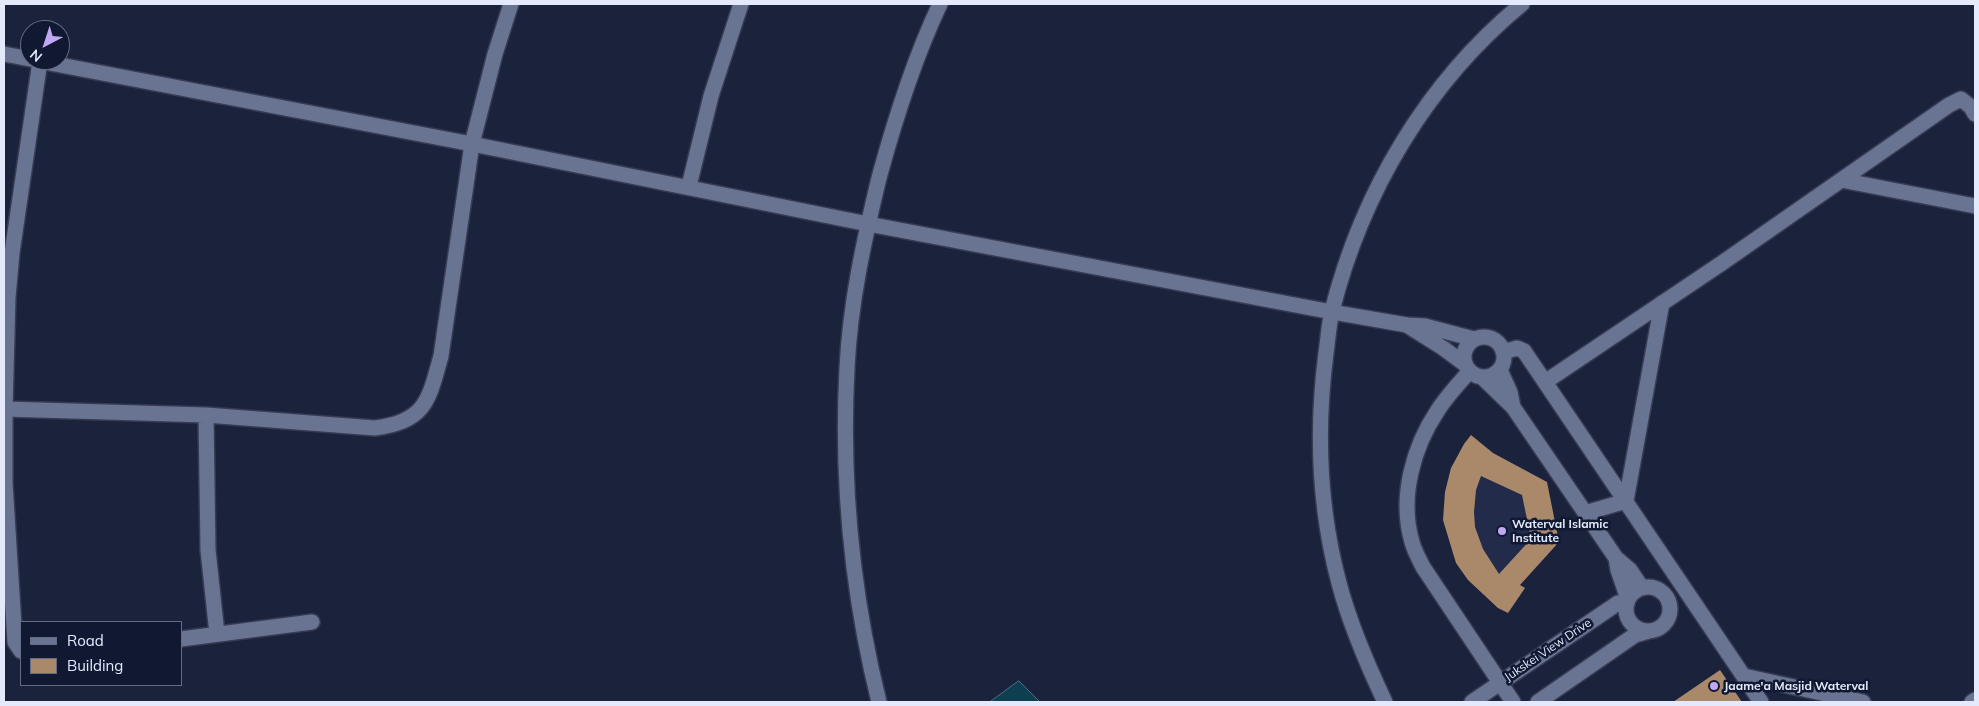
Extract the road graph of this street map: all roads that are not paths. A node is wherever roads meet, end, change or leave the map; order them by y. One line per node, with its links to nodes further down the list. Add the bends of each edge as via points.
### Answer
1 (511, 4): 10 (street)
2 (741, 4): 12 (street, via 711,96)
3 (940, 4): 14 (street, via 926,33 889,140)
4 (1522, 4): 16 (street, via 1478,45 1404,138 1366,210)
5 (4, 54): 6 (street)
6 (20, 57)
7 (70, 67): 10 (street)
8 (34, 70): 24 (street, via 8,297)
9 (1975, 114): 11 (street, via 1961,99)
10 (472, 144): 12 (street); 25 (street, via 441,356 432,389 421,408 407,421 375,428)
11 (1841, 180): 13 (street); 15 (street)
12 (689, 186): 14 (street)
13 (1975, 206)
14 (868, 224): 16 (street); 42 (street, via 855,293 847,367 845,441 855,580)
15 (1662, 303): 22 (street); 27 (street)
16 (1332, 312): 17 (street); 43 (street, via 1320,415 1323,501 1341,591 1365,660)
17 (1407, 325): 18 (street, via 1425,326); 21 (street)
18 (1474, 340): 19 (street, via 1481,337 1494,340); 21 (street, via 1465,351 1464,358)
19 (1503, 352): 20 (street); 22 (street, via 1517,348 1524,352)
20 (1500, 370): 21 (street, via 1495,374); 23 (street)
21 (1472, 371): 23 (street); 41 (street, via 1438,410 1416,450 1407,502 1408,524 1423,567)
22 (1545, 382): 27 (street)
23 (1513, 407): 28 (street)
24 (5, 409): 25 (street); 26 (street)
25 (206, 415): 37 (street, via 208,550)
26 (5, 483): 39 (street, via 16,642)
27 (1626, 501): 28 (street); 30 (street)
28 (1585, 513): 29 (street)
29 (1616, 558): 31 (street); 33 (street)
30 (1674, 572): 31 (street); 32 (street)
31 (1649, 588): 33 (street, via 1636,591); 34 (street, via 1667,598)
32 (1692, 598): 34 (street); 40 (street)
33 (1628, 602): 36 (street, via 1628,618 1637,628); 41 (street, Jukskei View Drive, via 1618,603)
34 (1670, 612): 36 (street, via 1665,623)
35 (312, 622): 37 (street)
36 (1648, 631): 46 (street, via 1635,636)
37 (217, 634): 38 (street)
38 (182, 639)
39 (20, 649)
40 (1744, 676): 47 (street); 48 (street)
41 (1500, 683): 44 (street, Jukskei View Drive); 45 (street)
42 (879, 702)
43 (1385, 702)
44 (1472, 702)
45 (1513, 702)
46 (1538, 702)
47 (1762, 702)
48 (1863, 702)

